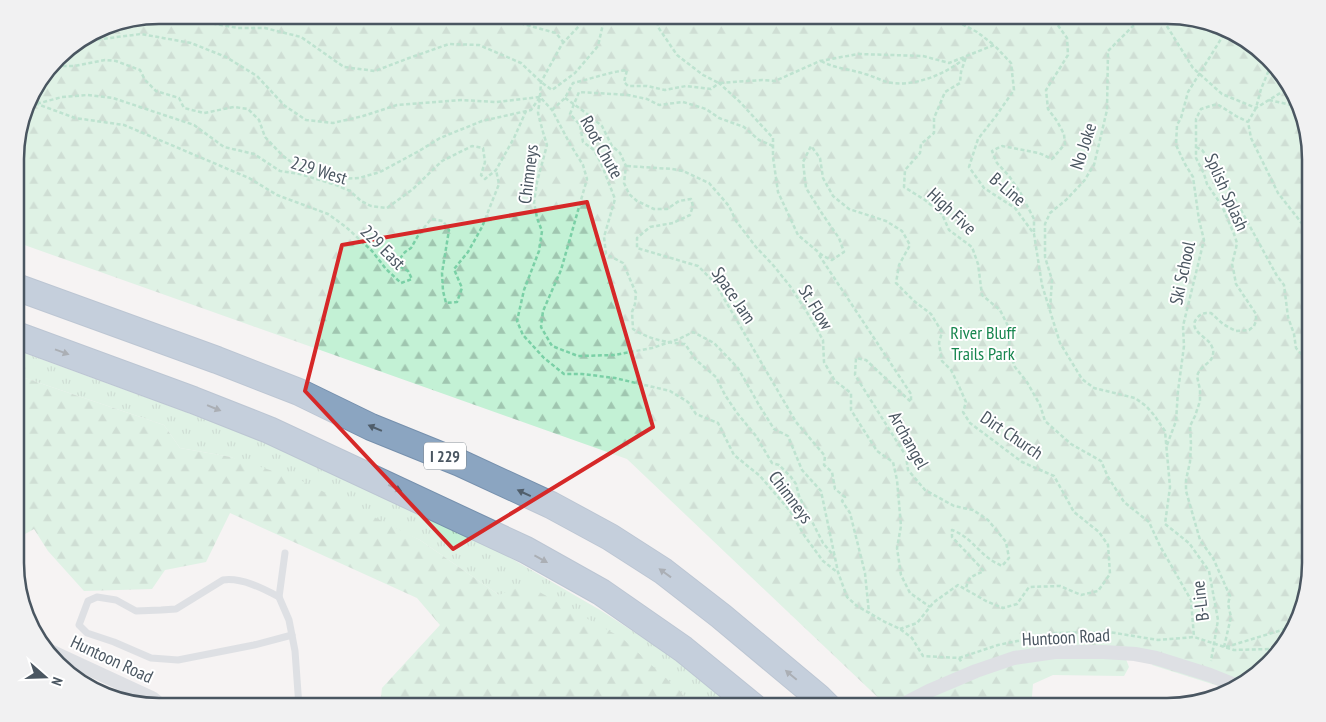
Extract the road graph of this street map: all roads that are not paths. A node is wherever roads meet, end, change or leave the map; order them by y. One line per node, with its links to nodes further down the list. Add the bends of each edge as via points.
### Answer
1 (24, 291): 11 (highway, I 229, one-way to 1, via 663,571 551,505 299,392)
2 (24, 338): 10 (highway, one-way to 10, via 269,430 526,550 608,597 683,649)
3 (285, 553): 4 (lane)
4 (279, 597): 5 (lane); 5 (lane, via 230,579 176,608 162,610 136,611 116,600 97,597 88,602 79,625 87,633 151,658 178,660 254,646)
5 (292, 635): 9 (lane)
6 (61, 656): 8 (street, Huntoon Road)
7 (1229, 683): 12 (street, Huntoon Road, via 1135,654 1055,652 1014,658)
8 (151, 698)
9 (299, 698)
10 (743, 698)
11 (819, 698)
12 (915, 698)

